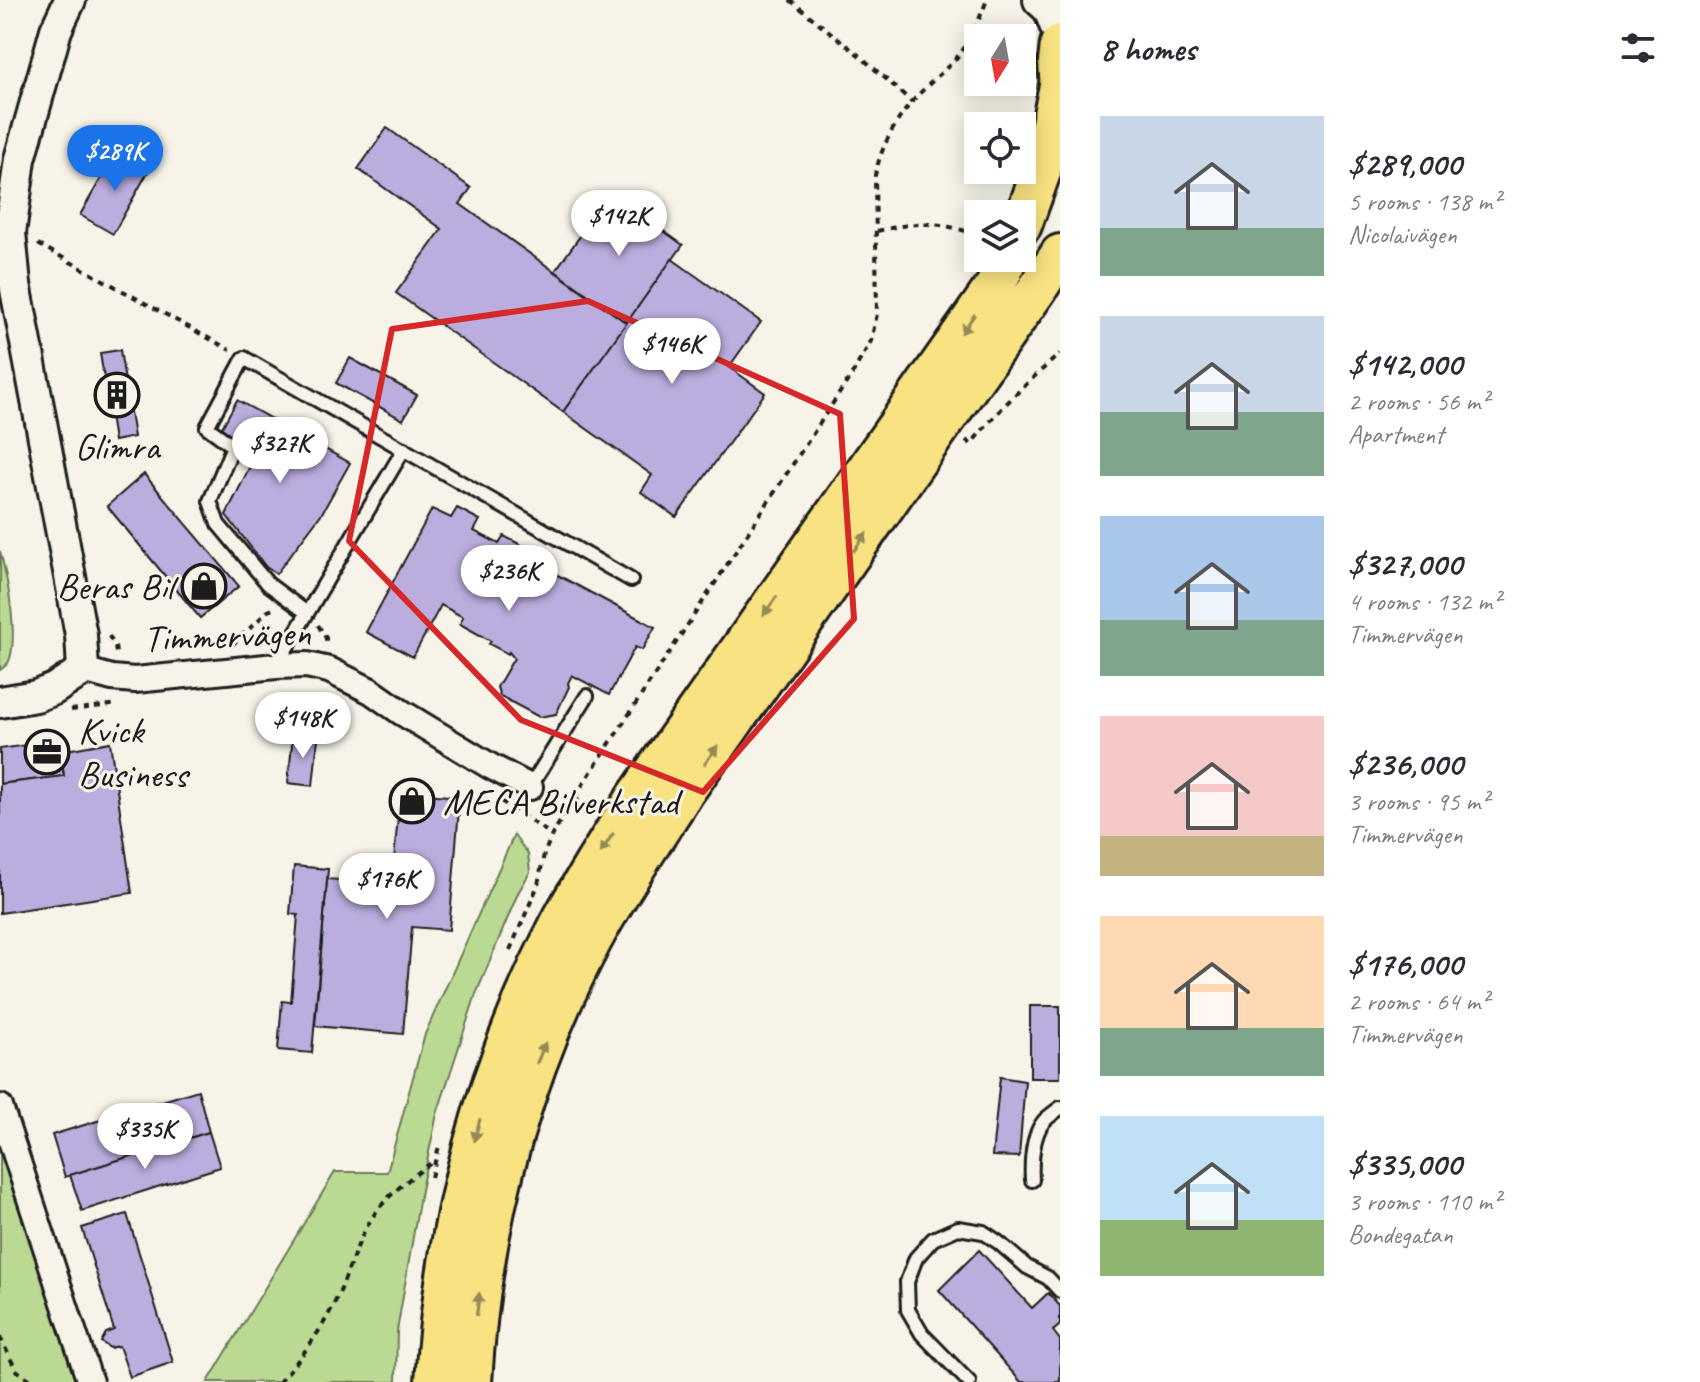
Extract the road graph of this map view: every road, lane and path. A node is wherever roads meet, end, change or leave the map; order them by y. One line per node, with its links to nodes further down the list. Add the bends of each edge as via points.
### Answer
1 (70, 0): 24 (street, via 56,30 20,159 10,233)
2 (790, 0): 7 (path)
3 (987, 0): 7 (path, via 961,52)
4 (1039, 0): 5 (street, via 1049,9)
5 (1060, 41): 6 (highway)
6 (1060, 87): 8 (highway)
7 (912, 102): 10 (path, via 879,154)
8 (1031, 200)
9 (964, 230): 10 (path, via 924,223)
10 (877, 231): 30 (path, via 877,314 871,341)
11 (31, 241): 15 (path)
12 (1060, 254): 16 (highway)
13 (1002, 272): 44 (highway, one-way to 44, via 637,796 562,920 530,984 480,1119 447,1264)
14 (1060, 354): 16 (path, via 971,444)
15 (244, 358): 17 (lane); 19 (lane, via 207,427 233,446 210,501 218,524 268,584)
16 (944, 422): 45 (highway, one-way to 16, via 482,1269 496,1197 532,1078 569,988 628,878 683,794)
17 (404, 449): 18 (lane); 19 (lane)
18 (631, 580)
19 (307, 614): 21 (path, via 284,604 268,611); 23 (lane)
20 (109, 635): 22 (path)
21 (227, 648)
22 (116, 659)
23 (276, 666): 24 (street, Timmervägen, via 135,680); 29 (street, Timmervägen, via 307,665 350,679)
24 (83, 670): 26 (street, via 40,695)
25 (587, 696): 29 (lane)
26 (0, 702)
27 (124, 704): 28 (path)
28 (62, 711)
29 (530, 787)
30 (574, 798): 32 (path); 33 (path)
31 (499, 800): 33 (path)
32 (582, 803)
33 (552, 835): 34 (path, via 538,885)
34 (507, 956)
35 (0, 1107): 42 (street)
36 (1060, 1108): 38 (lane, via 1042,1123)
37 (443, 1133): 43 (path, via 434,1161 375,1214 322,1328)
38 (1032, 1180)
39 (1060, 1291): 46 (lane, via 983,1232 958,1228 933,1239 916,1258 907,1282 908,1310 922,1334)
40 (0, 1337): 41 (path, via 16,1370)
41 (34, 1382)
42 (90, 1382)
43 (279, 1382)
44 (435, 1382)
45 (472, 1382)
46 (969, 1382)

